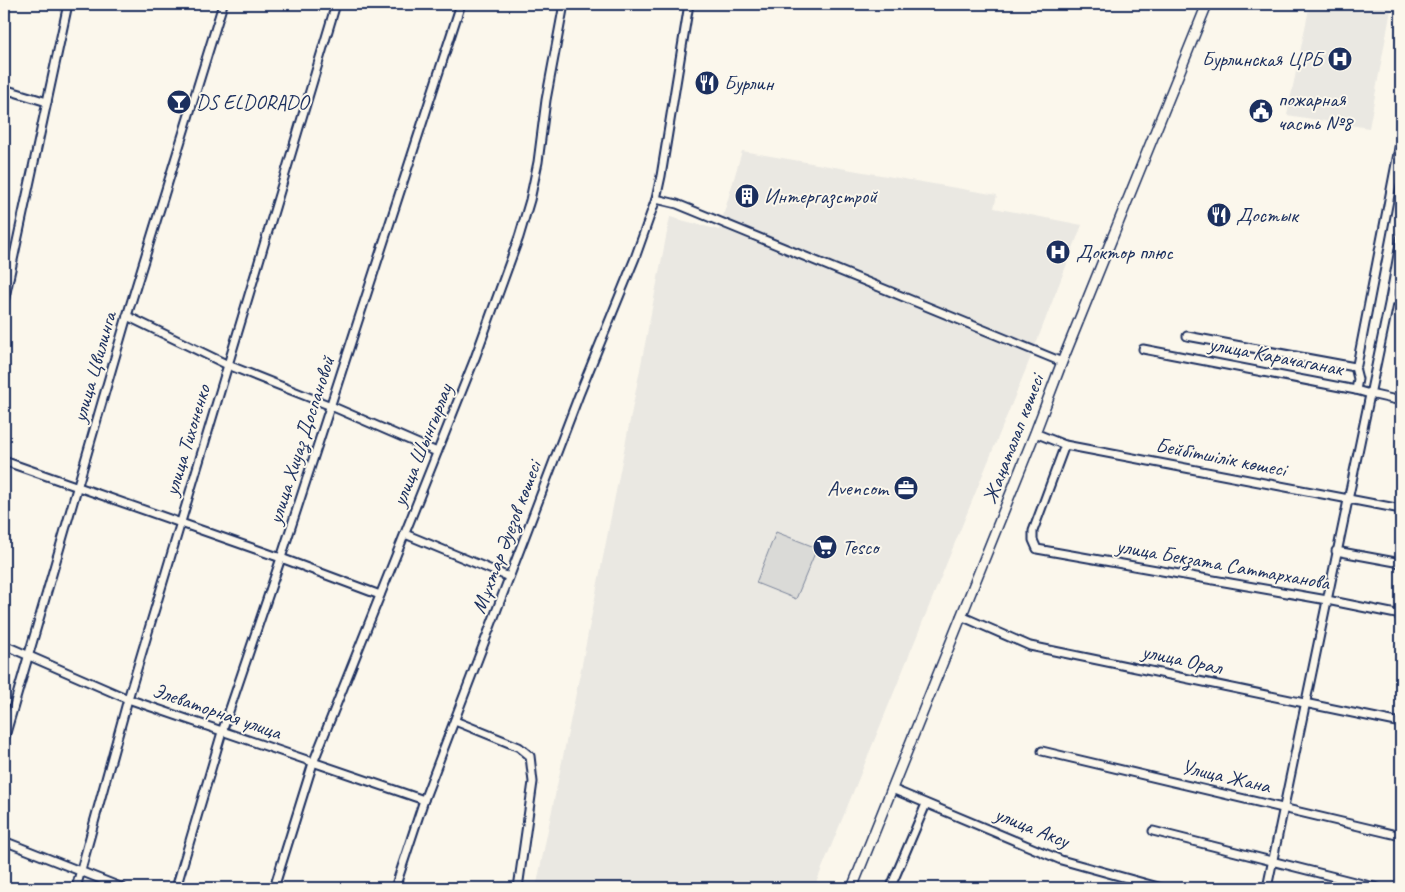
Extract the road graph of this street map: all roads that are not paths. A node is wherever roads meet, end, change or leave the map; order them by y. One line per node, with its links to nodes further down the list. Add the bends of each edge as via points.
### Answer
1 (68, 4): 9 (street)
2 (222, 4): 17 (street, улица Цвилинга)
3 (336, 4): 21 (street, улица Тихоненко)
4 (461, 4): 26 (street, улица Хиуаз Доспановой)
5 (564, 4): 29 (street, улица Шынгырлау, via 530,200 476,358)
6 (689, 4): 11 (street, Мұхтар Әуезов көшесі)
7 (1207, 4): 20 (main road, Жаңаталап көшесі)
8 (4, 89): 9 (street)
9 (47, 102): 13 (street)
10 (1401, 138): 22 (street)
11 (656, 199): 20 (street, via 677,204); 39 (street, Мұхтар Әуезов көшесі)
12 (1401, 238): 14 (street)
13 (6, 276): 16 (street)
14 (1390, 299): 15 (street); 24 (street)
15 (1401, 301)
16 (4, 302)
17 (127, 316): 21 (street); 31 (street, улица Цвилинга)
18 (1187, 336): 22 (street)
19 (1143, 348): 23 (street, улица Карачаганак)
20 (1062, 362): 27 (main road, Жаңаталап көшесі)
21 (228, 365): 26 (street); 34 (street, улица Тихоненко)
22 (1355, 368): 23 (street)
23 (1356, 390): 24 (street, улица Карачаганак)
24 (1370, 394): 25 (street, улица Карачаганак); 32 (street)
25 (1401, 401)
26 (331, 406): 29 (street); 37 (street, улица Хиуаз Доспановой)
27 (1035, 433): 28 (street, Бейбітшілік көшесі); 43 (main road, Жаңаталап көшесі)
28 (1064, 445): 32 (street, Бейбітшілік көшесі); 41 (street, улица Бекзата Саттарханова, via 1033,531 1037,549)
29 (437, 452): 35 (street, улица Шынгырлау)
30 (4, 461): 31 (street)
31 (78, 487): 34 (street); 45 (street, улица Цвилинга)
32 (1348, 500): 33 (street, Бейбітшілік көшесі); 36 (street)
33 (1401, 509)
34 (180, 523): 37 (street); 46 (street, улица Тихоненко)
35 (405, 534): 39 (street); 40 (street, улица Шынгырлау)
36 (1336, 551): 38 (street); 41 (street)
37 (281, 558): 40 (street); 50 (street, улица Хиуаз Доспановой)
38 (1401, 563)
39 (509, 577): 48 (street, Мұхтар Әуезов көшесі)
40 (380, 595): 53 (street, улица Шынгырлау)
41 (1327, 600): 42 (street, улица Бекзата Саттарханова); 47 (street)
42 (1401, 615)
43 (961, 616): 47 (street, улица Орал, via 1030,646); 54 (main road, Жаңаталап көшесі)
44 (4, 645): 45 (street, Элеваторная улица)
45 (28, 655): 46 (street, Элеваторная улица); 51 (street, улица Цвилинга)
46 (128, 699): 50 (street, Элеваторная улица); 62 (street, улица Тихоненко)
47 (1306, 702): 49 (street, улица Орал); 57 (street)
48 (455, 721): 55 (street, Мұхтар Әуезов көшесі); 68 (street, via 519,746 530,756 533,782)
49 (1401, 723)
50 (222, 732): 53 (street, Элеваторная улица); 65 (street, улица Хиуаз Доспановой)
51 (4, 740)
52 (1042, 751): 57 (street, Улица Жана)
53 (313, 762): 55 (street, Элеваторная улица); 66 (street, улица Шынгырлау)
54 (892, 789): 56 (street, улица Аксу); 69 (main road, Жаңаталап көшесі)
55 (424, 800): 67 (street, Мұхтар Әуезов көшесі)
56 (926, 804): 70 (street, via 892,884); 71 (street, улица Аксу, via 1061,860)
57 (1284, 808): 59 (street, Улица Жана); 61 (street)
58 (1153, 831): 61 (street)
59 (1401, 836)
60 (4, 841): 62 (street)
61 (1272, 861): 72 (street); 73 (street)
62 (80, 872): 63 (street, улица Тихоненко); 64 (street)
63 (76, 888)
64 (123, 888)
65 (176, 888)
66 (274, 888)
67 (395, 888)
68 (518, 888)
69 (852, 888)
70 (894, 888)
71 (1162, 888)
72 (1267, 888)
73 (1378, 888)

